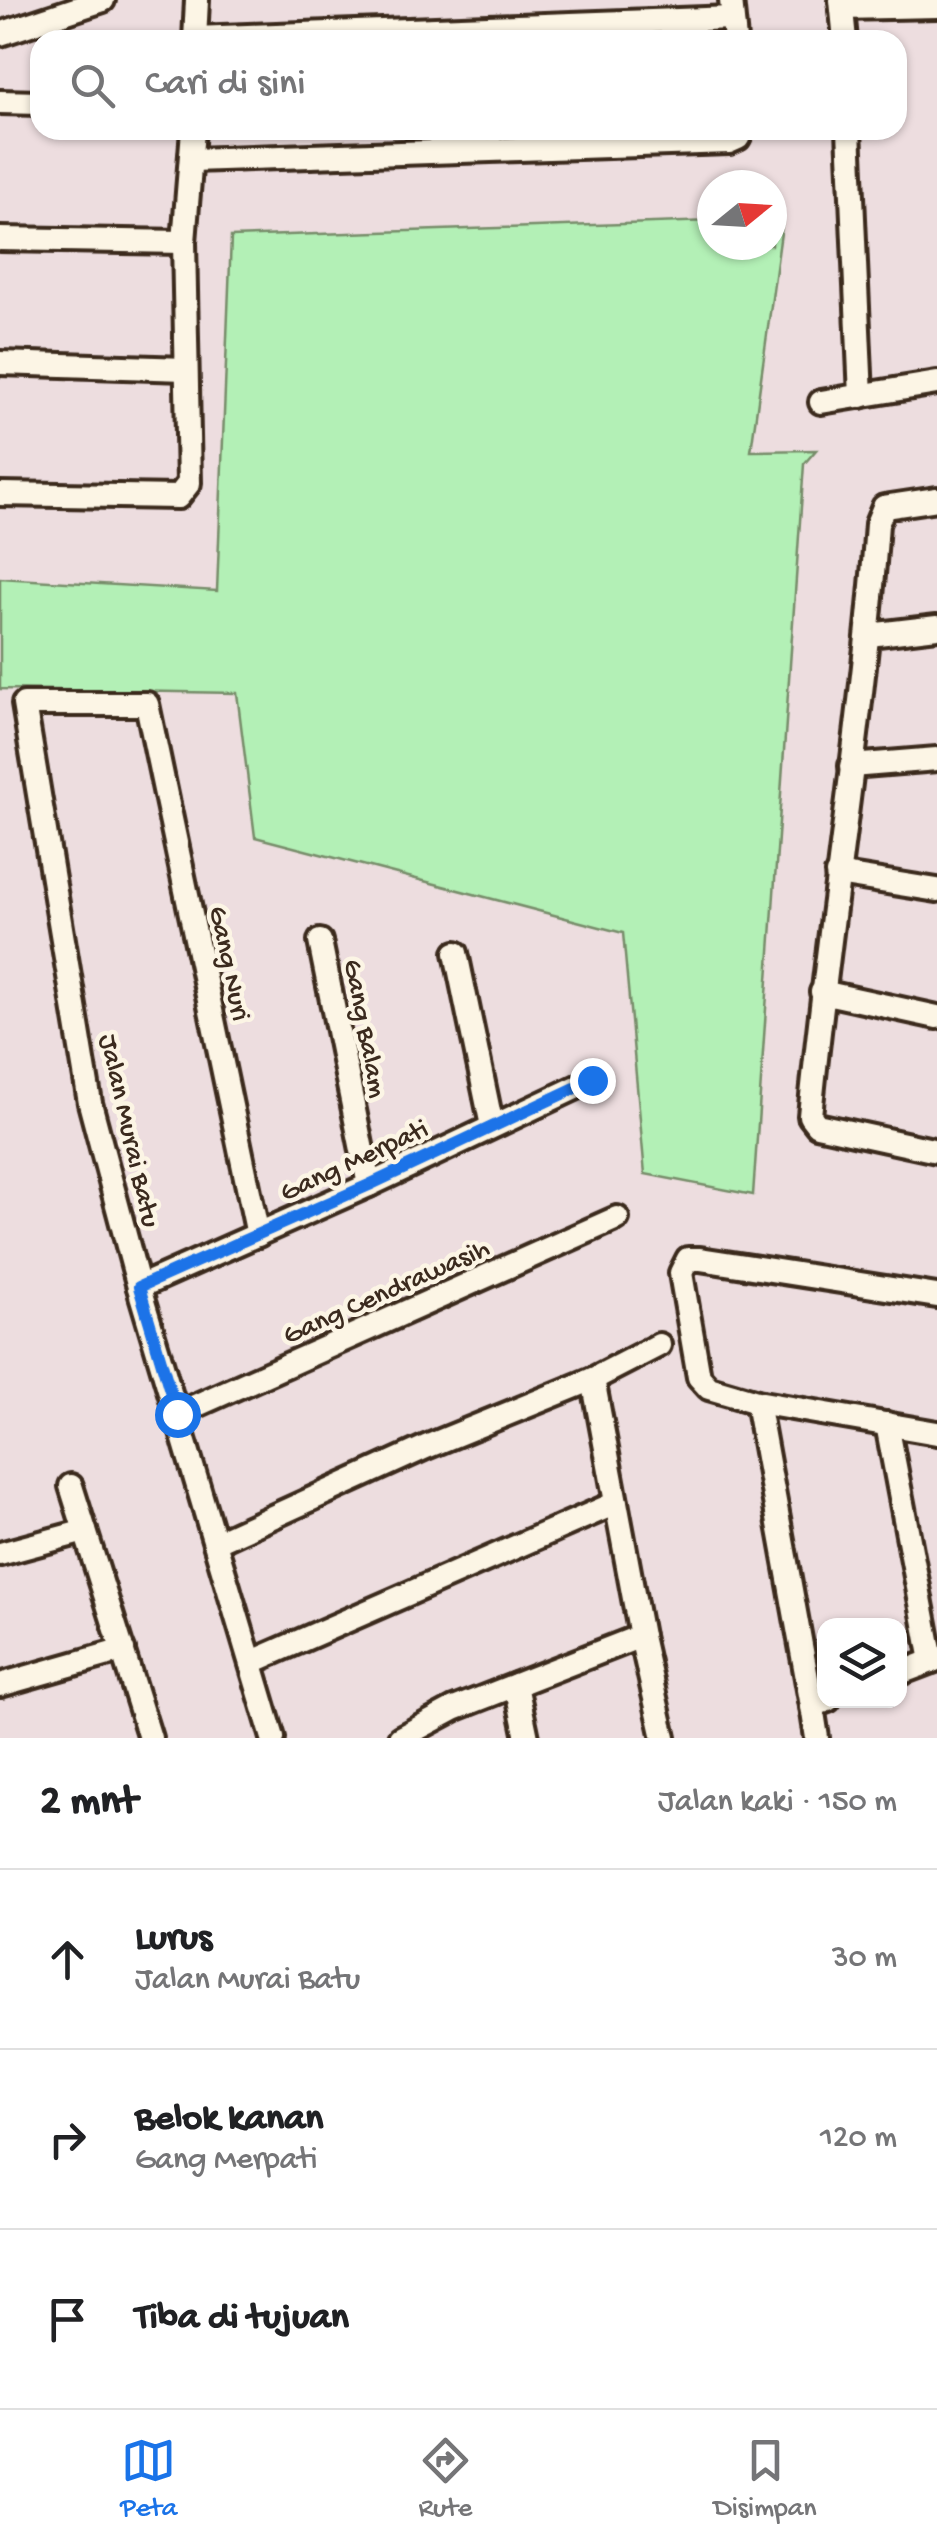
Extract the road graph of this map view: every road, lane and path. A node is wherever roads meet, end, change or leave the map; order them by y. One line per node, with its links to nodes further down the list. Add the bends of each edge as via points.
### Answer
1 (103, 0): 9 (street)
2 (198, 0): 6 (street)
3 (842, 4): 4 (street); 8 (street)
4 (937, 6)
5 (733, 19): 7 (street)
6 (196, 30)
7 (437, 30)
8 (843, 30)
9 (0, 34)
10 (0, 102): 11 (street)
11 (30, 103)
12 (193, 140): 15 (street)
13 (733, 140): 15 (street)
14 (849, 140): 21 (street)
15 (192, 160): 17 (street)
16 (0, 239): 17 (street)
17 (184, 242): 19 (street)
18 (0, 363): 19 (street)
19 (186, 370): 23 (street, via 190,483 178,497)
20 (937, 383): 21 (street)
21 (862, 396): 22 (street)
22 (821, 402)
23 (0, 494)
24 (937, 499): 26 (street, via 884,507 879,516)
25 (937, 627): 26 (street)
26 (869, 634): 29 (street)
27 (147, 704): 41 (street, Gang Nuri); 42 (street, Jalan Murai Batu, via 24,704 90,1103)
28 (937, 759): 29 (street)
29 (851, 766): 30 (street)
30 (837, 874): 31 (street); 34 (street)
31 (937, 890)
32 (320, 941): 39 (street, Gang Balam)
33 (456, 953): 37 (street)
34 (822, 992): 35 (street); 38 (street, via 813,1123)
35 (937, 1017)
36 (592, 1080): 37 (street, Gang Merpati)
37 (492, 1126): 39 (street, Gang Merpati)
38 (937, 1151)
39 (369, 1185): 41 (street, Gang Merpati)
40 (617, 1218): 47 (street, Gang Cendrawasih)
41 (258, 1234): 42 (street, Gang Merpati)
42 (139, 1287): 47 (street, Jalan Murai Batu)
43 (937, 1296): 46 (street, via 688,1259 680,1273 699,1377 709,1388)
44 (660, 1345): 45 (street)
45 (593, 1379): 51 (street); 53 (street)
46 (757, 1402): 48 (street); 62 (street)
47 (177, 1414): 53 (street, Jalan Murai Batu)
48 (886, 1424): 49 (street); 57 (street)
49 (937, 1433)
50 (71, 1486): 52 (street)
51 (616, 1504): 55 (street); 58 (street)
52 (86, 1532): 54 (street); 56 (street)
53 (215, 1543): 58 (street, Jalan Murai Batu)
54 (0, 1554)
55 (641, 1636): 60 (street); 68 (street)
56 (122, 1650): 61 (street); 64 (street)
57 (934, 1660): 59 (street)
58 (252, 1662): 65 (street, Jalan Murai Batu)
59 (907, 1671)
60 (516, 1684): 66 (street); 67 (street)
61 (0, 1685)
62 (817, 1690)
63 (820, 1708): 69 (street)
64 (150, 1738)
65 (274, 1738)
66 (400, 1738)
67 (527, 1738)
68 (664, 1738)
69 (817, 1738)

